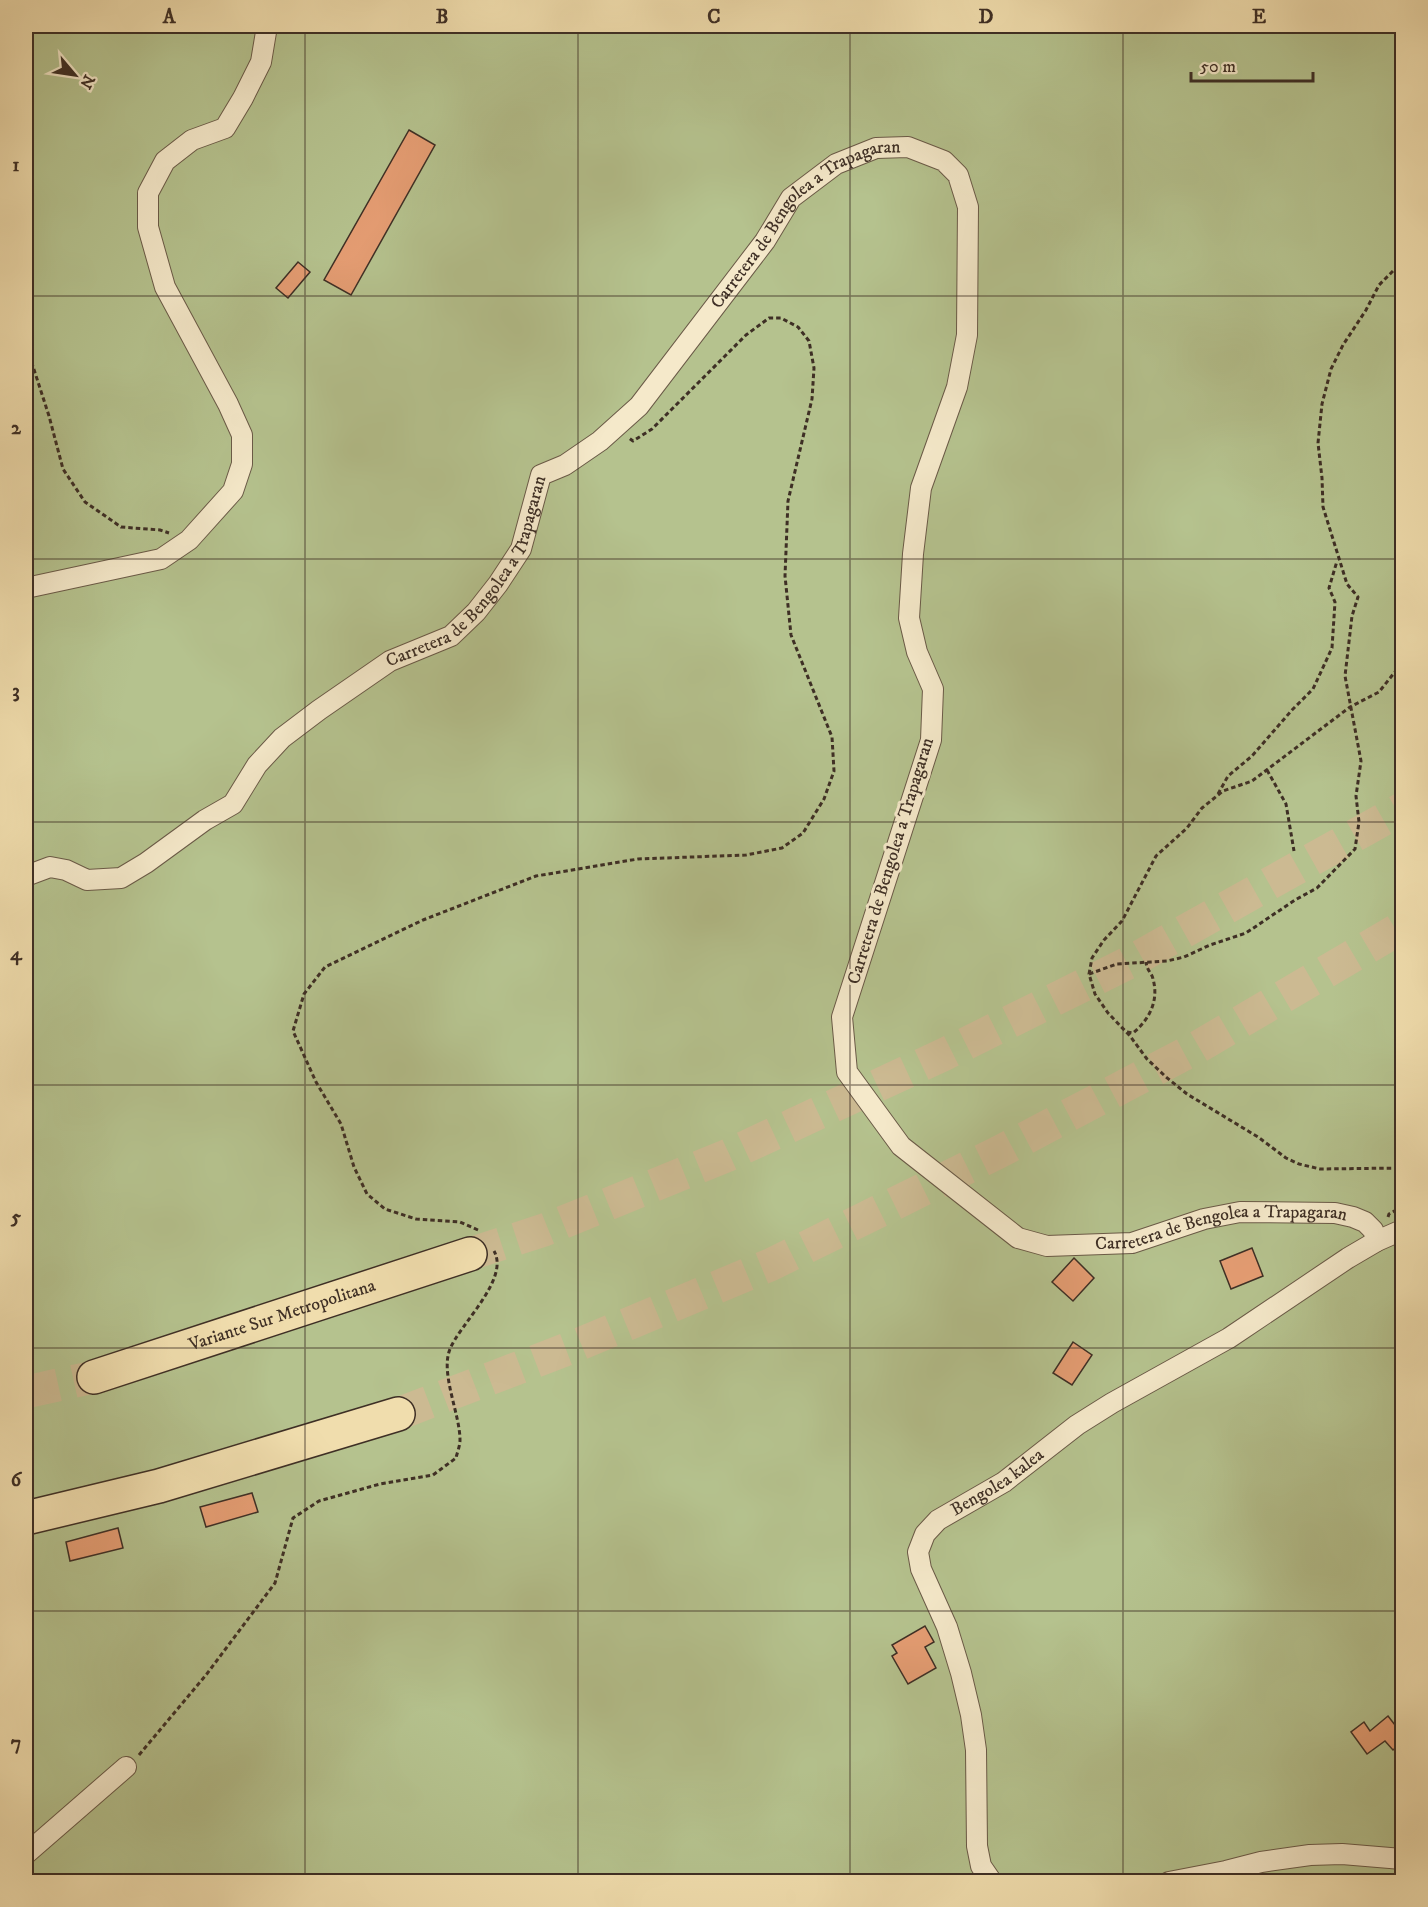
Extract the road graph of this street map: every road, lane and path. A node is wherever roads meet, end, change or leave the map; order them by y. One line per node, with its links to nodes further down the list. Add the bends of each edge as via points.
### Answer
1 (267, 26): 5 (street, via 261,62 225,128 192,140 165,161 148,193 148,227 165,287 242,435 242,464 233,491)
2 (1402, 262): 6 (path, via 1379,285 1343,345 1331,369 1322,404 1318,443 1323,507)
3 (26, 348): 5 (path, via 63,469 85,502 121,527 160,530)
4 (615, 428): 13 (street, Carretera de Bengolea a Trapagaran, via 564,465 541,475 521,549 476,612 451,636 390,661 282,738 257,765 233,804 121,878 87,880 50,867); 19 (street, Carretera de Bengolea a Trapagaran, via 639,406 683,349 765,241 791,198 836,164 876,148 908,147 944,161 958,175 968,207 967,335 957,387 921,488 909,618 917,652 933,689 931,740 842,1017 847,1072 901,1146 1018,1238 1047,1246 1132,1243 1204,1219 1263,1212 1353,1216 1373,1230); 20 (path, via 633,441 652,429 768,318 780,318 798,327 809,341 814,368 812,399 788,501 785,576 791,635 832,737 834,771 824,799 803,833 782,848 746,855 638,859 536,876 423,920 325,967 304,994 293,1031 316,1083 341,1124 367,1194 385,1209 416,1219 460,1222)
5 (189, 540): 7 (street, via 161,559)
6 (1338, 558): 9 (path, via 1347,584 1358,597 1345,676); 11 (path, via 1329,588 1335,602 1332,648 1313,689 1252,756 1228,776)
7 (26, 588)
8 (1402, 663): 9 (path, via 1379,692)
9 (1350, 707): 10 (path); 14 (path, via 1361,761 1355,849 1317,888 1246,933 1184,957)
10 (1267, 770): 11 (path); 12 (path, via 1286,804)
11 (1217, 796): 15 (path, via 1156,856 1122,921 1092,958)
12 (1294, 850)
13 (26, 876)
14 (1146, 962): 15 (path, via 1117,964); 16 (path, via 1157,997 1145,1023 1133,1033)
15 (1089, 974): 16 (path, via 1095,994)
16 (1126, 1032): 17 (path, via 1147,1059 1187,1094 1299,1164 1320,1169)
17 (1402, 1168)
18 (1402, 1230): 19 (street)
19 (1377, 1241): 27 (street, Bengolea kalea, via 1229,1338 1077,1425 1004,1482 938,1520 925,1534 918,1552 921,1569 947,1627 971,1715 976,1750 977,1846 981,1866)
20 (481, 1245): 21 (highway, Variante Sur Metropolitana); 24 (path, via 496,1256 495,1278 448,1352 448,1378 460,1441 456,1458 432,1475 319,1501 293,1518 275,1583 206,1675)
21 (94, 1377)
22 (398, 1414): 23 (highway, via 159,1486)
23 (26, 1518)
24 (126, 1767): 25 (street)
25 (26, 1854)
26 (1402, 1859): 28 (street, via 1310,1855)
27 (992, 1881)
28 (1169, 1881)

